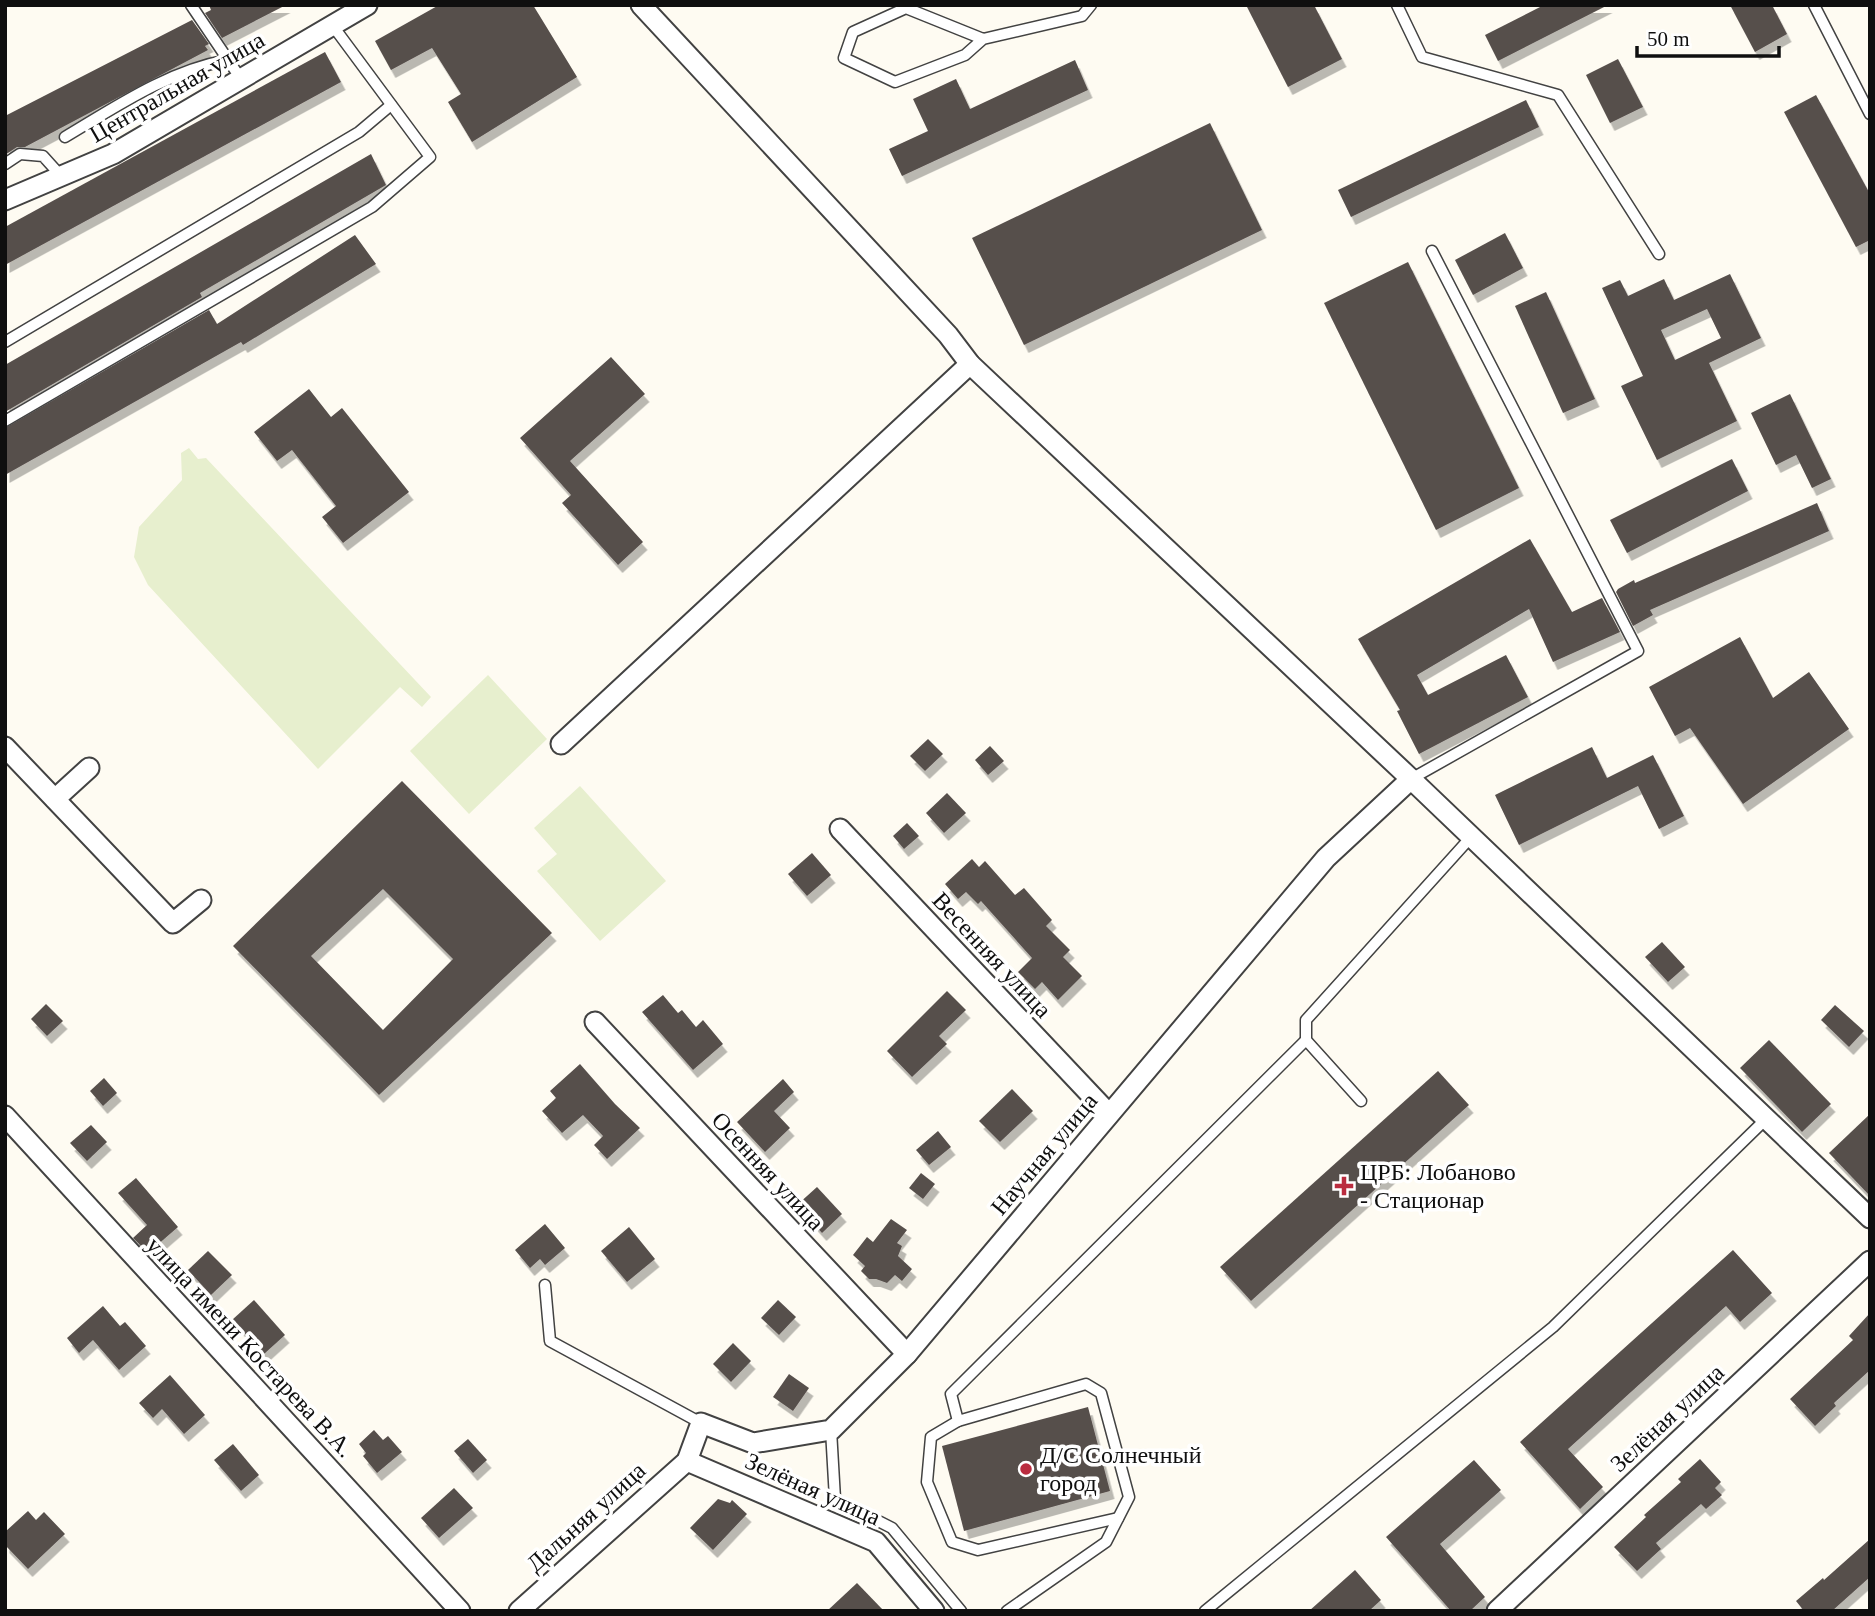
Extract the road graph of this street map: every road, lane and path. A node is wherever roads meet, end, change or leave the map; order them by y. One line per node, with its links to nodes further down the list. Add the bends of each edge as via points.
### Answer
1 (191, 5): 9 (lane)
2 (367, 5): 7 (street, Центральная улица)
3 (641, 5): 20 (street)
4 (1091, 5): 8 (lane, via 1082,16)
5 (1397, 5): 18 (lane, via 1422,57 1558,95)
6 (1814, 5): 12 (lane)
7 (333, 26): 10 (street, Центральная улица); 11 (lane)
8 (983, 39): 8 (lane, via 906,8 853,32 844,58 895,82 965,55)
9 (228, 60): 10 (lane); 13 (lane, via 200,65 138,93)
10 (241, 79): 15 (street, Центральная улица, via 113,154)
11 (391, 105): 19 (lane, via 359,132); 21 (lane, via 430,157 372,207)
12 (1870, 114)
13 (65, 137)
14 (5, 163): 15 (lane, via 20,155 43,156)
15 (61, 176): 16 (street, Центральная улица)
16 (5, 200)
17 (1432, 251): 25 (lane, via 1638,651)
18 (1659, 254)
19 (5, 342)
20 (970, 364): 22 (street); 25 (street)
21 (5, 421)
22 (561, 744)
23 (5, 747): 26 (street)
24 (89, 768): 26 (street)
25 (1411, 779): 28 (street); 33 (street, Научная улица, via 1325,858)
26 (55, 799): 29 (street, via 173,923)
27 (840, 829): 33 (street, Весенняя улица)
28 (1471, 836): 31 (lane, via 1306,1020); 35 (street)
29 (201, 900)
30 (594, 1022): 39 (street, Осенняя улица)
31 (1306, 1040): 32 (lane); 40 (lane, via 951,1394)
32 (1361, 1101)
33 (1109, 1114): 39 (street, Научная улица)
34 (5, 1116): 45 (street, улица имени Костарева В.А.)
35 (1766, 1119): 36 (street); 50 (lane, via 1553,1327)
36 (1870, 1218)
37 (1870, 1261): 51 (street, Зелёная улица)
38 (545, 1286): 41 (lane, via 550,1341)
39 (907, 1354): 42 (street, Научная улица)
40 (958, 1421): 44 (lane, via 1086,1384 1101,1393 1129,1497); 44 (lane, via 931,1437 927,1482 952,1542 978,1550)
41 (701, 1423): 42 (street, via 753,1443); 43 (street)
42 (831, 1430): 48 (lane, via 835,1499 892,1528)
43 (687, 1461): 46 (street, Дальняя улица); 47 (street, Зелёная улица, via 876,1542)
44 (1118, 1518): 49 (lane, via 1106,1542)
45 (460, 1611)
46 (519, 1611)
47 (934, 1611)
48 (961, 1611)
49 (1007, 1611)
50 (1205, 1611)
51 (1497, 1611)

